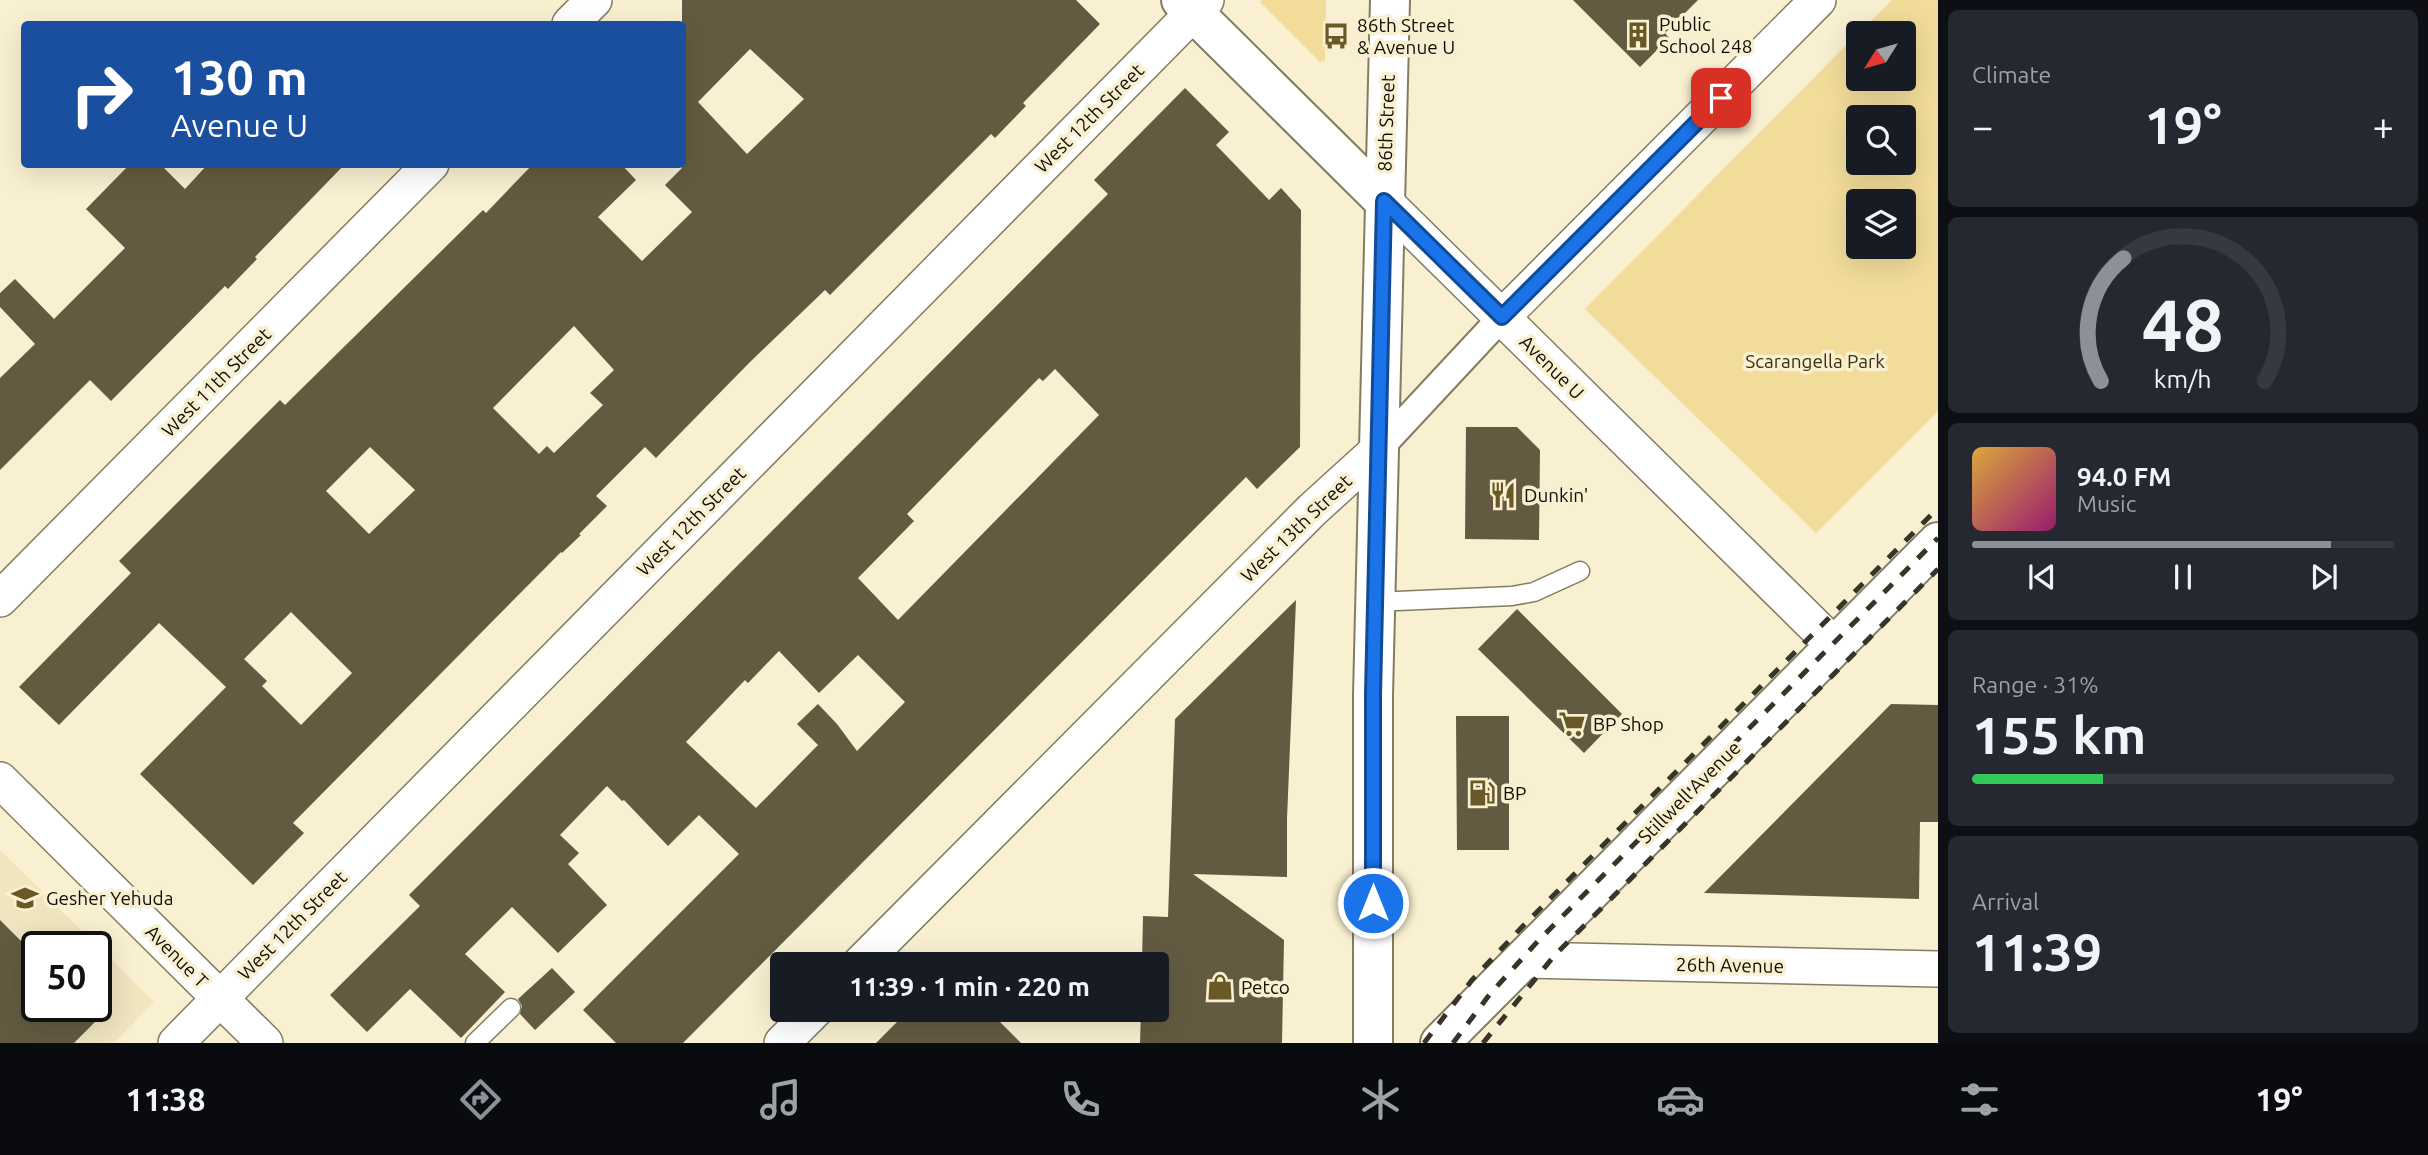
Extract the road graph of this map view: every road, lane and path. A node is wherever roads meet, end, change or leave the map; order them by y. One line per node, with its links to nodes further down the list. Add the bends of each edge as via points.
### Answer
1 (594, 0): 5 (street)
2 (1390, 0): 7 (main road, 86th Street)
3 (1818, 0): 8 (street, West 13th Street)
4 (1194, 4): 7 (main road, Avenue U); 19 (street, West 12th Street)
5 (573, 21)
6 (427, 168): 12 (street, West 11th Street)
7 (1384, 201): 8 (street, Avenue U); 9 (main road, 86th Street)
8 (1502, 317): 9 (street, West 13th Street); 14 (street, Avenue U)
9 (1378, 450): 13 (main road, 86th Street); 16 (street, West 13th Street, via 1312,510)
10 (1938, 541): 14 (main road, Stillwell Avenue)
11 (1580, 571): 13 (lane, via 1534,592 1512,596)
12 (0, 599)
13 (1374, 602): 24 (main road, 86th Street)
14 (1834, 645): 17 (main road, Stillwell Avenue)
15 (0, 780): 19 (street, Avenue T)
16 (872, 952)
17 (1523, 960): 18 (street, 26th Avenue); 25 (main road, Stillwell Avenue)
18 (1938, 969)
19 (220, 998): 21 (street, West 12th Street); 22 (street, Avenue T)
20 (511, 1007): 23 (lane)
21 (176, 1043)
22 (265, 1043)
23 (475, 1043)
24 (1373, 1043)
25 (1440, 1043)

